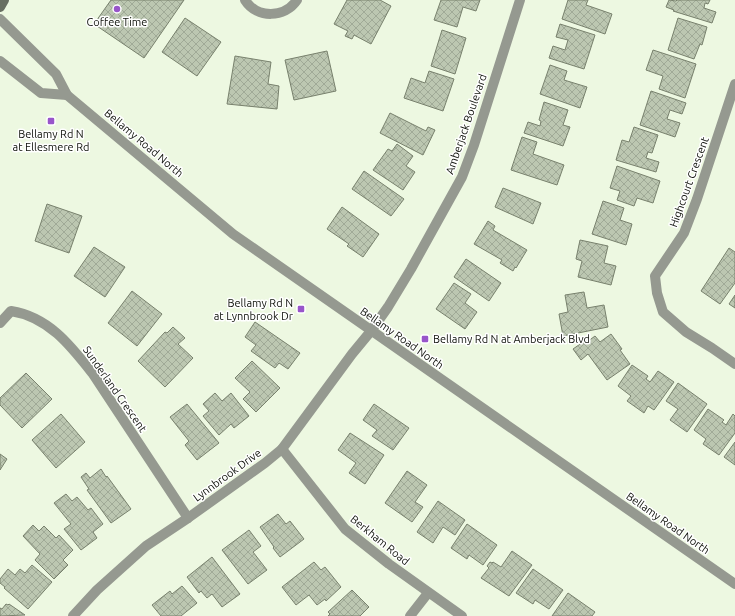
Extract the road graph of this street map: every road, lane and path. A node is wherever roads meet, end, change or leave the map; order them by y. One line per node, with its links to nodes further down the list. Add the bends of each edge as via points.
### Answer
1 (4, 0): 5 (main road)
2 (245, 0): 3 (street, via 253,9 263,14 285,11)
3 (297, 0)
4 (520, 0): 11 (street, Amberjack Boulevard, via 462,177 411,269)
5 (0, 7)
6 (0, 20): 9 (street, Bellamy Road North, via 56,74)
7 (0, 61): 9 (street, via 41,94)
8 (735, 84): 12 (street, Highcourt Crescent, via 684,233 656,276 662,312 686,332)
9 (67, 95): 11 (street, Bellamy Road North, via 233,234)
10 (0, 323): 14 (street, Sunderland Crescent, via 11,311 22,313 49,326 75,351 93,374)
11 (371, 331): 13 (street, Lynnbrook Drive); 15 (street, Bellamy Road North)
12 (735, 364)
13 (282, 449): 14 (street, Lynnbrook Drive); 16 (street, Berkham Road, via 345,529)
14 (188, 518): 17 (street, Lynnbrook Drive, via 146,546 97,590)
15 (735, 584)
16 (428, 593): 18 (street); 19 (street, Berkham Road)
17 (73, 616)
18 (410, 616)
19 (462, 616)

